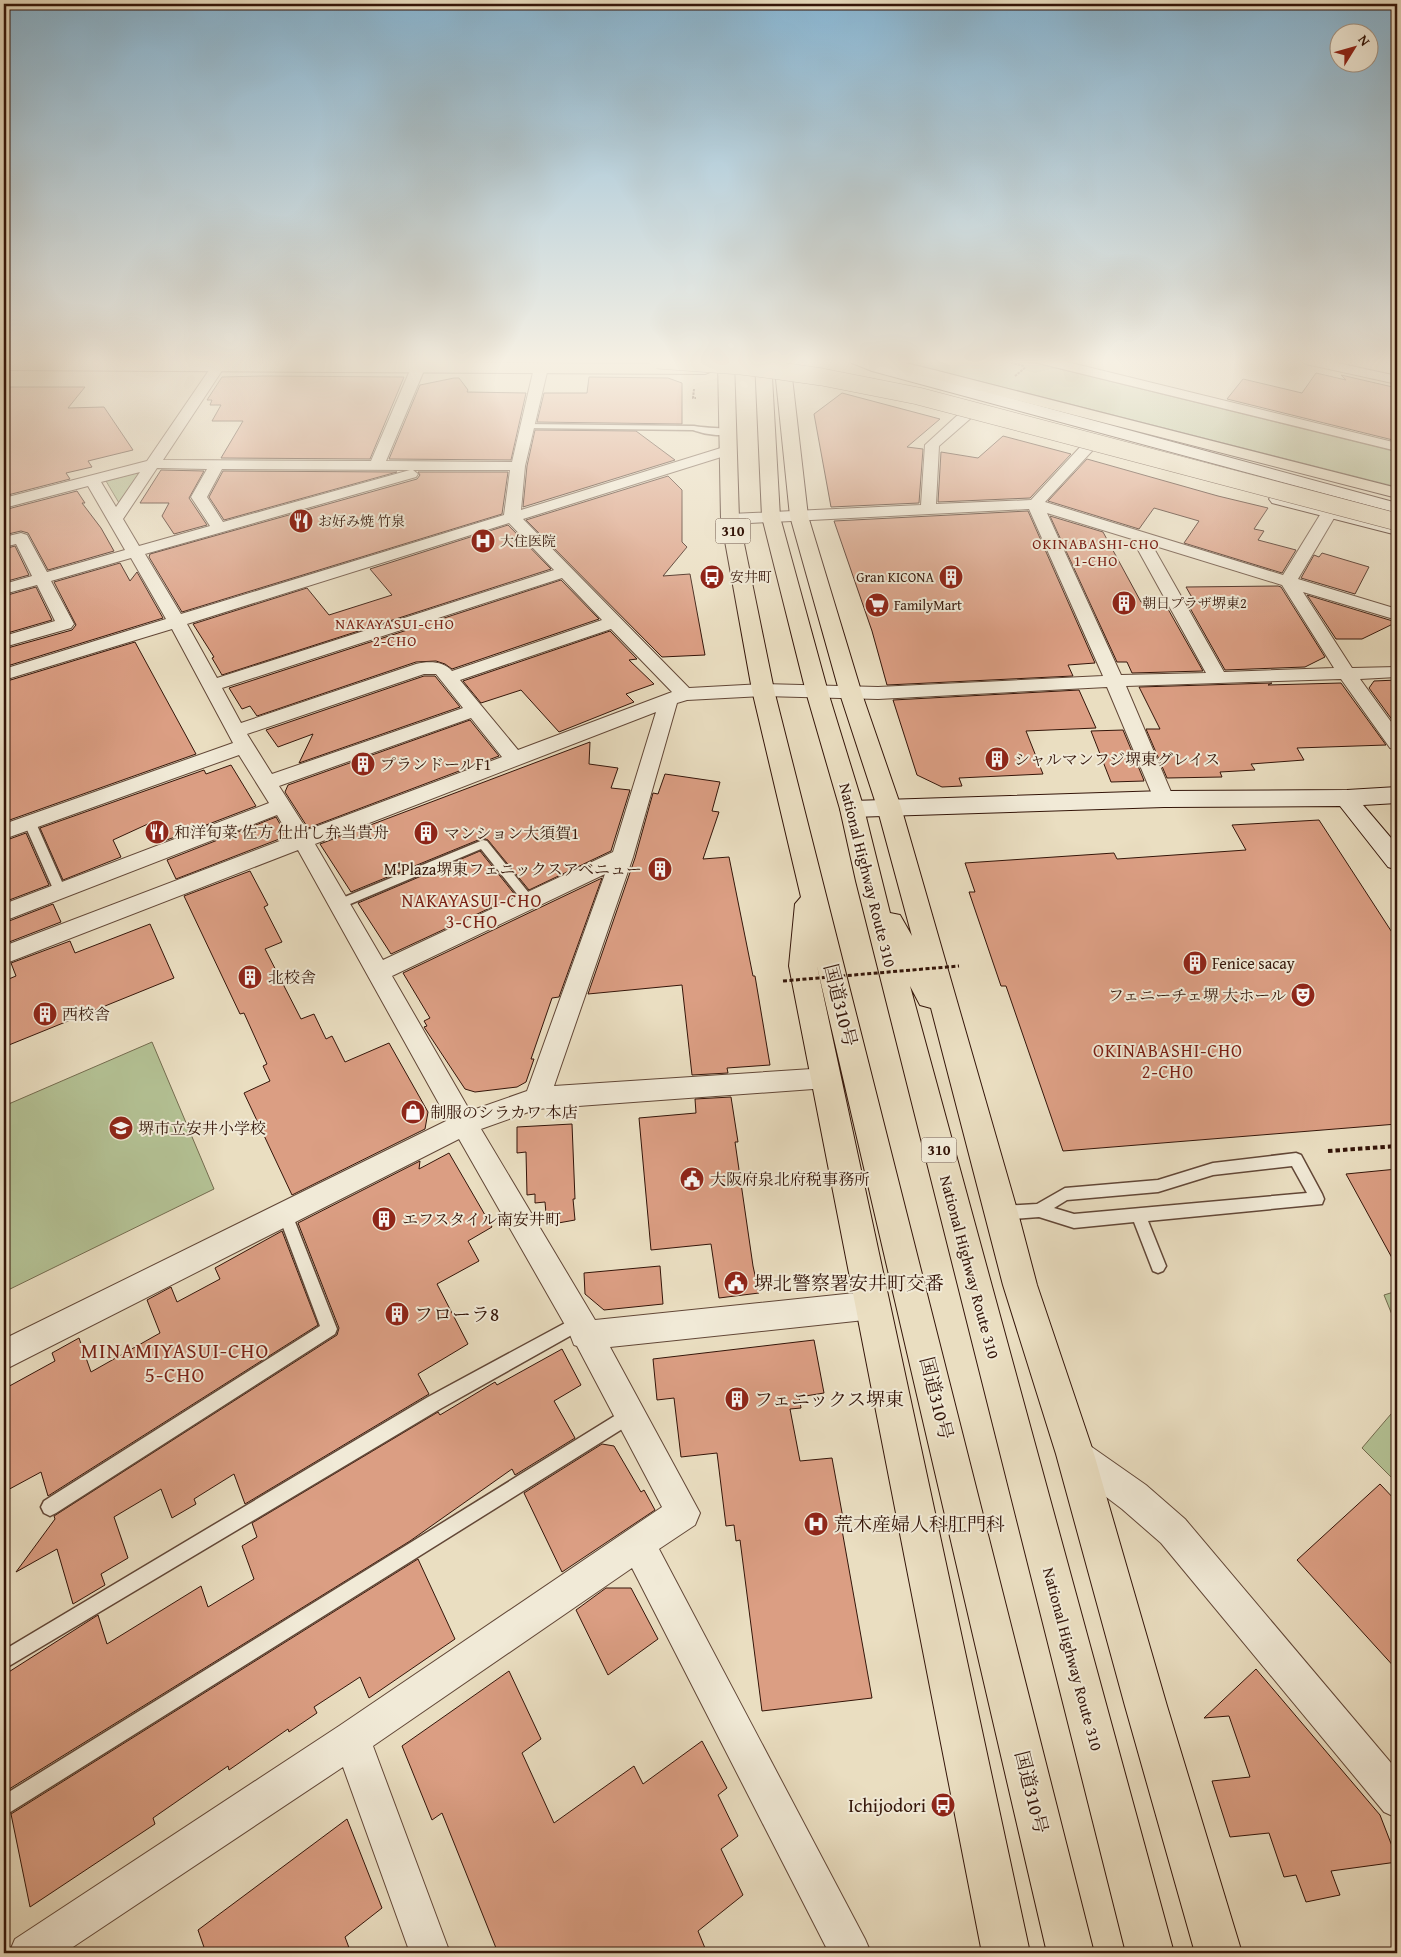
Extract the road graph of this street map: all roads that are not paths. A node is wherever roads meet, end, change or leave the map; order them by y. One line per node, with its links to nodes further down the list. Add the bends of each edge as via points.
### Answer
1 (161, 451): 14 (street)
2 (383, 451): 16 (street)
3 (521, 451): 18 (street)
4 (700, 451): 26 (street)
5 (729, 451): 29 (highway, 310)
6 (774, 451): 27 (highway, National Highway Route 310 / 310)
7 (932, 451): 24 (street)
8 (1084, 451): 22 (street)
9 (1099, 451): 25 (street)
10 (1128, 451): 30 (highway, bridge)
11 (1174, 451): 23 (highway)
12 (1184, 451): 23 (street)
13 (1236, 451): 20 (highway)
14 (152, 464): 15 (street); 19 (street); 28 (street)
15 (218, 464): 16 (street); 31 (street, via 199,497)
16 (377, 466): 17 (street)
17 (439, 466): 18 (street); 31 (street)
18 (518, 466): 26 (street)
19 (92, 480): 21 (street); 28 (street)
20 (1397, 493)
21 (4, 503)
22 (1035, 504): 24 (street); 33 (street); 49 (street)
23 (1397, 509)
24 (928, 510): 27 (street)
25 (1329, 513): 32 (street); 38 (street)
26 (512, 517): 36 (street); 41 (street)
27 (786, 517): 29 (street); 52 (highway, National Highway Route 310 / 310); 53 (highway)
28 (116, 518): 35 (street)
29 (730, 519): 51 (highway, 310)
30 (1397, 522)
31 (219, 528): 35 (street)
32 (1397, 530)
33 (1138, 535): 38 (street); 48 (street)
34 (4, 542): 37 (street, via 22,538)
35 (134, 552): 37 (street); 41 (street)
36 (566, 572): 42 (street); 50 (street)
37 (42, 578): 39 (street); 43 (street, via 65,624)
38 (1288, 581): 40 (street); 45 (street)
39 (4, 589)
40 (1397, 615)
41 (177, 622): 46 (street); 50 (street)
42 (614, 622): 47 (street); 54 (street)
43 (4, 642)
44 (1397, 672): 45 (street)
45 (1346, 673): 48 (street); 57 (street)
46 (4, 675)
47 (449, 678): 55 (street); 56 (street, via 441,668 422,668)
48 (1218, 678): 49 (street)
49 (1114, 681): 53 (street); 62 (street)
50 (211, 686): 56 (street)
51 (763, 690): 52 (street); 54 (street); 71 (highway, 310)
52 (816, 692): 53 (street); 65 (highway, National Highway Route 310 / 310)
53 (851, 694): 64 (highway)
54 (676, 696): 58 (street); 69 (street)
55 (475, 710): 58 (street); 59 (street)
56 (240, 739): 59 (street); 66 (street)
57 (1397, 744)
58 (514, 758): 68 (street)
59 (267, 784): 63 (street)
60 (1397, 795): 61 (street)
61 (1346, 798): 62 (street); 70 (street)
62 (1164, 799): 64 (street)
63 (281, 806): 68 (street); 73 (street)
64 (889, 807): 65 (street); 79 (highway)
65 (852, 809): 72 (highway, National Highway Route 310 / 310)
66 (30, 823): 67 (street); 73 (lane)
67 (4, 832)
68 (302, 839): 75 (street); 77 (street)
69 (622, 857): 74 (street); 81 (street)
70 (1397, 861)
71 (810, 880): 80 (highway, via 803,966); 99 (highway, 国道310号 / 310)
72 (869, 881): 79 (highway); 104 (highway, National Highway Route 310 / 310)
73 (60, 891): 76 (street)
74 (529, 901): 75 (lane, via 483,844); 78 (street)
75 (339, 904): 78 (street)
76 (4, 913)
77 (4, 955)
78 (378, 972): 82 (street)
79 (955, 1044): 84 (highway)
80 (828, 1078): 81 (street); 88 (highway)
81 (537, 1098): 82 (street)
82 (464, 1124): 85 (street); 89 (street)
83 (1039, 1210): 84 (lane); 86 (lane, via 1074,1221); 86 (lane, via 1065,1194 1158,1186 1213,1169 1296,1159 1317,1199)
84 (1002, 1213): 92 (highway, via 1020,1285)
85 (286, 1214): 90 (street); 93 (lane, via 329,1330)
86 (1139, 1216): 87 (lane)
87 (1158, 1266)
88 (874, 1305): 89 (street); 103 (highway)
89 (582, 1329): 91 (street); 95 (lane, via 434,1403)
90 (4, 1355)
91 (629, 1415): 94 (street, via 683,1513); 98 (lane)
92 (1075, 1454): 97 (street, via 1173,1531); 105 (highway)
93 (50, 1507)
94 (638, 1544): 96 (street); 102 (street)
95 (4, 1660)
96 (352, 1739): 100 (street); 101 (street)
97 (1397, 1799)
98 (4, 1806)
99 (1067, 1935)
100 (28, 1953)
101 (430, 1953)
102 (851, 1953)
103 (1006, 1953)
104 (1150, 1953)
105 (1219, 1953)

